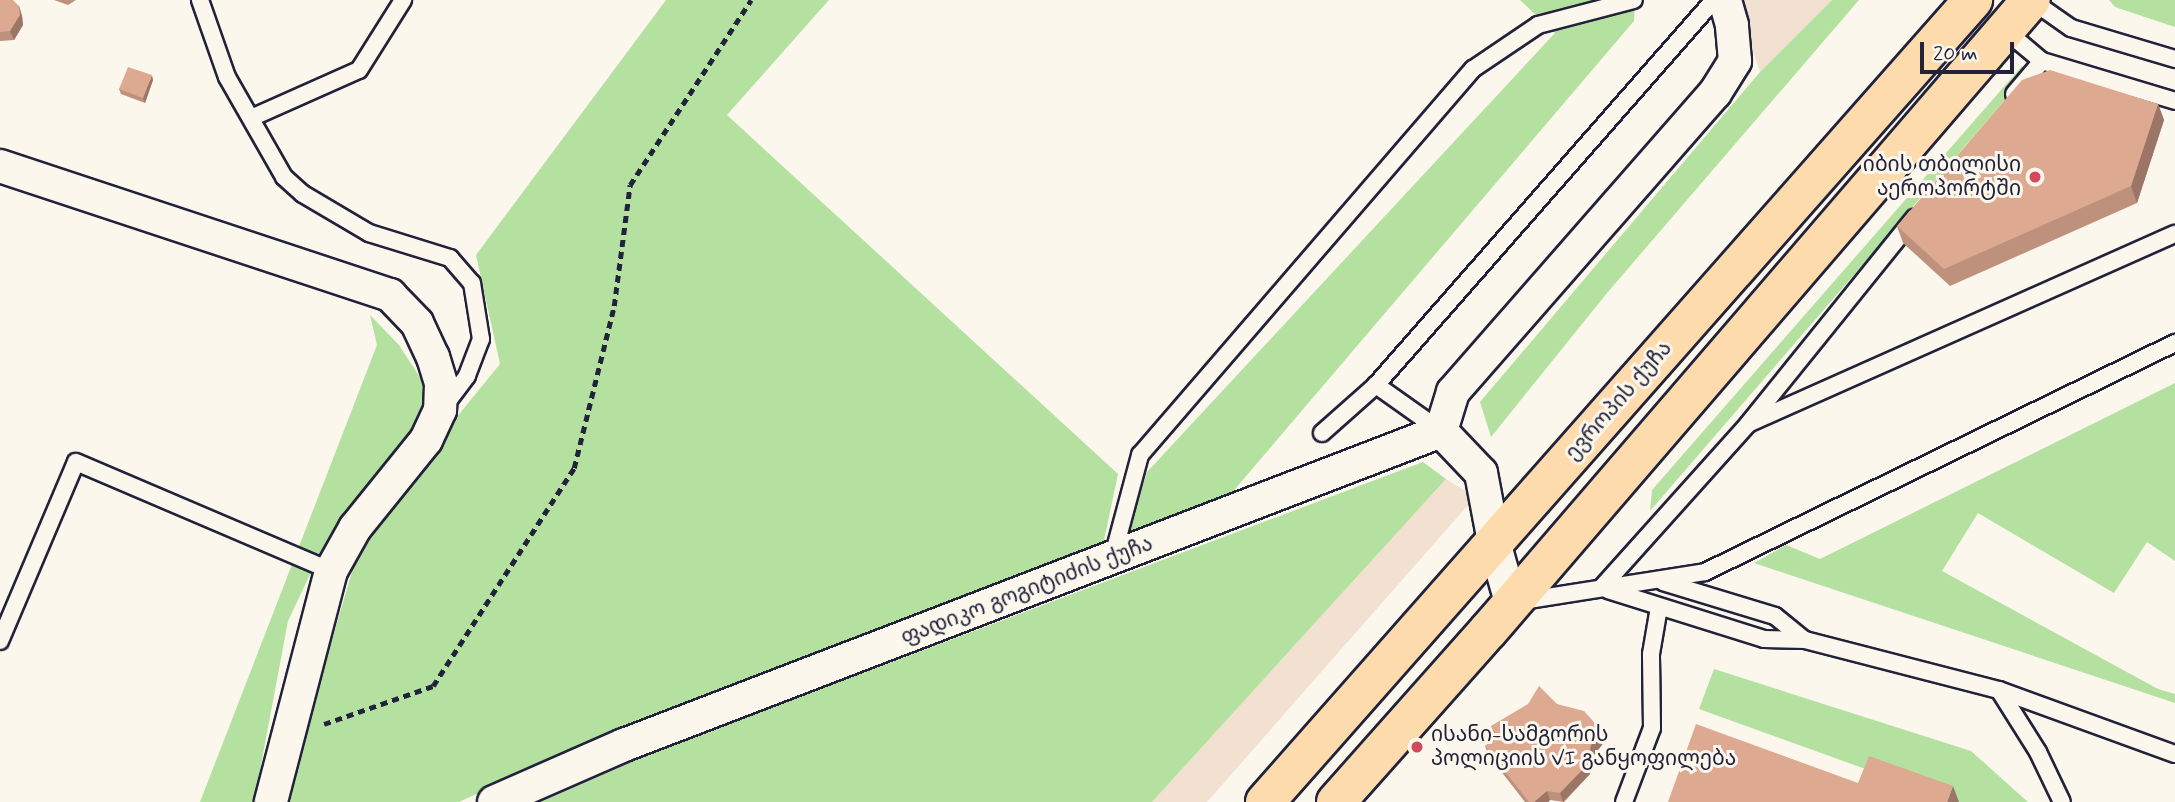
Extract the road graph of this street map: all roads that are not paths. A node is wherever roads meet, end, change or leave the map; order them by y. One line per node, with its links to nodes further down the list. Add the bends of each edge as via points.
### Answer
1 (200, 0): 13 (lane, via 227,77)
2 (403, 0): 13 (lane, via 359,70)
3 (1634, 0): 24 (lane, via 1538,25 1473,69 1140,455)
4 (1714, 0): 18 (lane)
5 (1725, 0): 21 (street, via 1735,61 1715,93 1453,392)
6 (1973, 0): 23 (main road, ევროპის ქუჩა)
7 (2031, 0): 8 (main road); 9 (lane, via 2071,28)
8 (2005, 30): 10 (lane); 28 (main road)
9 (2175, 60)
10 (2042, 61): 11 (lane); 12 (lane)
11 (2175, 101)
12 (2007, 103)
13 (251, 118): 19 (lane, via 284,177 303,194 369,233 450,258 472,283 481,339 467,376)
14 (0, 166): 19 (street, via 390,295 417,323 433,357 441,384)
15 (1921, 210): 20 (lane)
16 (2175, 234): 20 (lane)
17 (2175, 343): 26 (lane, via 1705,572)
18 (1376, 385): 21 (lane); 22 (lane)
19 (440, 410): 25 (street, via 426,440 355,528)
20 (1748, 424): 27 (lane)
21 (1441, 431): 23 (street, via 1481,472); 24 (street, ფადიკო გოგიტიძის ქუჩა)
22 (1322, 433)
23 (1494, 542): 28 (street); 36 (main road, ევროპის ქუჩა)
24 (1112, 559): 35 (street, ფადიკო გოგიტიძის ქუჩა, via 624,745)
25 (331, 571): 31 (lane, via 76,462); 34 (street)
26 (1661, 581): 27 (lane); 30 (lane, via 1775,616)
27 (1601, 588): 28 (lane); 29 (lane)
28 (1511, 603): 37 (main road)
29 (1659, 607): 30 (lane, via 1764,639); 38 (lane, via 1651,654 1651,728)
30 (1805, 640): 32 (lane)
31 (0, 641)
32 (1999, 690): 33 (lane); 39 (lane, via 2038,752)
33 (2175, 754)
34 (271, 802)
35 (494, 802)
36 (1265, 802)
37 (1336, 802)
38 (1624, 802)
39 (2062, 802)

